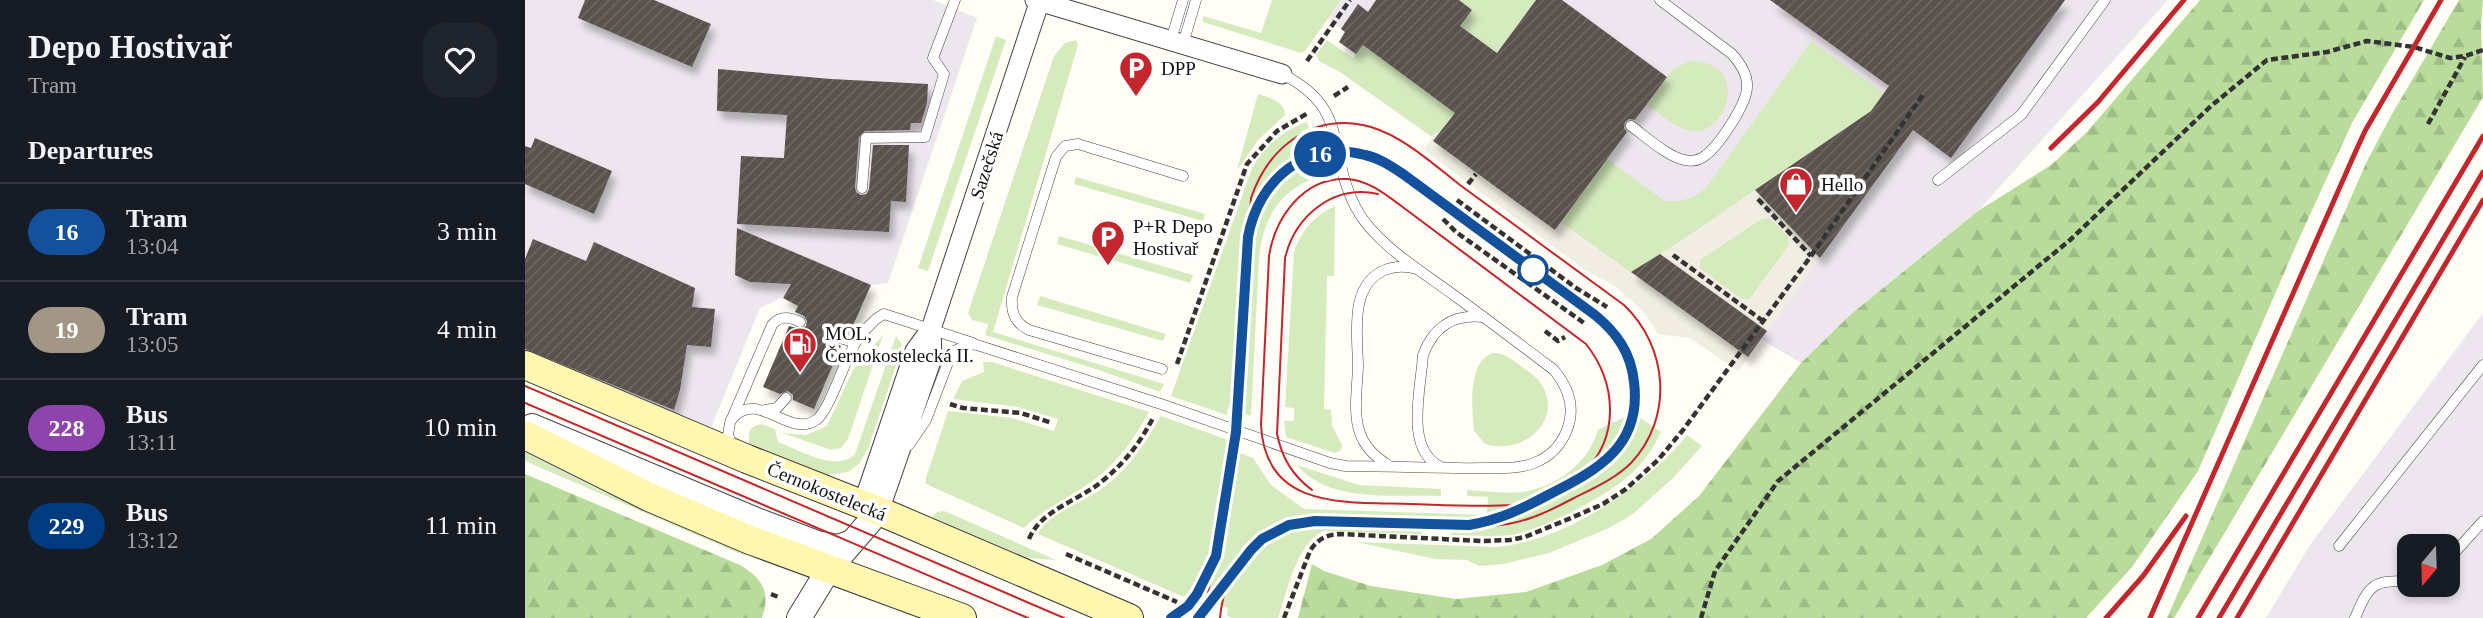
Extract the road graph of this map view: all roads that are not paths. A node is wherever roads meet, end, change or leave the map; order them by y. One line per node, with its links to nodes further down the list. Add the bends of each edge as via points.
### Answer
1 (955, 0): 12 (lane, via 933,58 944,74 925,137 866,138)
2 (1183, 0): 7 (lane)
3 (1196, 0): 7 (lane)
4 (1660, 0): 9 (lane, via 1732,54 1748,87 1740,110 1710,151 1695,161 1677,158)
5 (2105, 0): 11 (lane, via 2021,115)
6 (1038, 1): 7 (street); 16 (street, Sazečská)
7 (1177, 42): 8 (street)
8 (1282, 74): 13 (lane, via 1308,89 1322,104 1361,217)
9 (1631, 126)
10 (1183, 176): 22 (lane, via 1077,144 1065,146 1056,157 1012,297 1014,317 1029,330)
11 (1938, 180)
12 (862, 188)
13 (1420, 270): 14 (lane); 30 (lane, via 1399,267 1380,272 1360,298 1357,421 1367,446)
14 (1484, 317): 31 (lane, via 1447,322 1436,331 1423,355 1418,439 1430,461); 31 (lane, via 1563,381 1569,394 1570,423 1556,449 1533,464)
15 (800, 322): 25 (lane, via 787,317 772,325)
16 (931, 329): 18 (lane, via 884,314); 19 (lane); 29 (street, Sazečská, via 932,358); 33 (street, Sazečská, via 915,351)
17 (837, 337): 18 (lane, via 848,342)
18 (858, 339): 24 (lane, via 815,421 798,424)
19 (977, 345): 29 (lane, via 952,352 926,421); 30 (lane, via 1330,463)
20 (525, 365): 28 (main road, Černokostelecká)
21 (2483, 365): 35 (lane)
22 (1162, 369)
23 (786, 398): 24 (lane, via 777,408)
24 (761, 409): 25 (lane, via 741,411)
25 (731, 420): 28 (lane, via 730,441)
26 (525, 423): 33 (street, via 817,543 838,547)
27 (525, 435): 36 (main road, via 649,497)
28 (747, 459): 33 (main road, Černokostelecká)
29 (897, 462): 33 (street, Sazečská)
30 (1389, 466): 31 (lane)
31 (1446, 469)
32 (2483, 520): 34 (lane)
33 (864, 522): 36 (street, Sazečská); 40 (main road, Černokostelecká)
34 (2461, 545)
35 (2339, 546)
36 (829, 569): 38 (street, Sazečská); 39 (main road)
37 (2397, 581): 41 (lane, via 2373,586)
38 (799, 618)
39 (962, 618)
40 (1129, 618)
41 (2355, 618)

